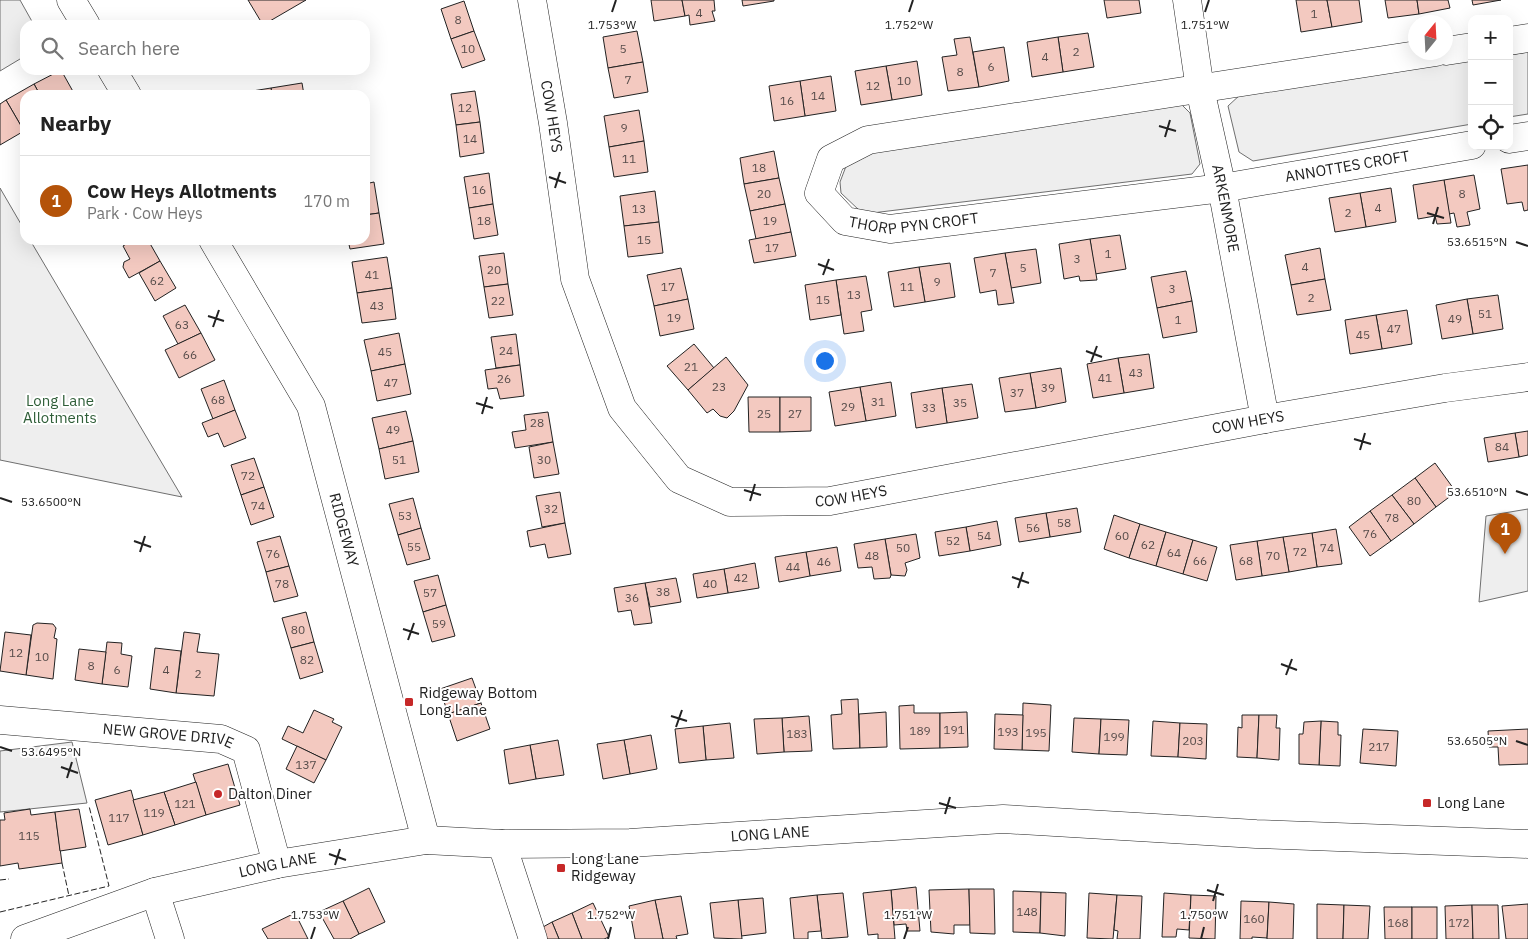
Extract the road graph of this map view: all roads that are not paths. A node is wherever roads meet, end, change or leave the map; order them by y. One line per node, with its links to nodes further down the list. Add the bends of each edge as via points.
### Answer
1 (71, 0): 4 (street)
2 (532, 0): 19 (street, COW HEYS, via 575,279 622,408 678,479 730,502 830,502)
3 (1187, 0): 11 (street, ARKENMORE)
4 (83, 20)
5 (1528, 38): 6 (street)
6 (1513, 40)
7 (1468, 48): 8 (street)
8 (1453, 50)
9 (1408, 56): 11 (street)
10 (115, 75): 12 (street)
11 (1200, 89): 16 (street, ARKENMORE); 16 (street, THORP PYN CROFT, via 868,140 830,159 819,194 845,221 890,229)
12 (124, 90)
13 (1528, 136): 14 (street)
14 (1513, 138)
15 (1468, 146): 16 (street, ANNOTTES CROFT)
16 (1222, 188): 19 (street, ARKENMORE)
17 (216, 245): 21 (street, RIDGEWAY, via 310,406)
18 (1528, 377): 19 (street, COW HEYS)
19 (1265, 419)
20 (0, 720): 24 (street, NEW GROVE DRIVE, via 221,739 246,750)
21 (426, 840): 22 (street, LONG LANE); 24 (street, LONG LANE)
22 (502, 844): 23 (street, LONG LANE, via 630,843 1003,819 1256,834); 28 (street)
23 (1528, 844)
24 (277, 864): 25 (street, LONG LANE)
25 (155, 892): 26 (street, LONG LANE); 27 (street)
26 (25, 939)
27 (170, 939)
28 (533, 939)

